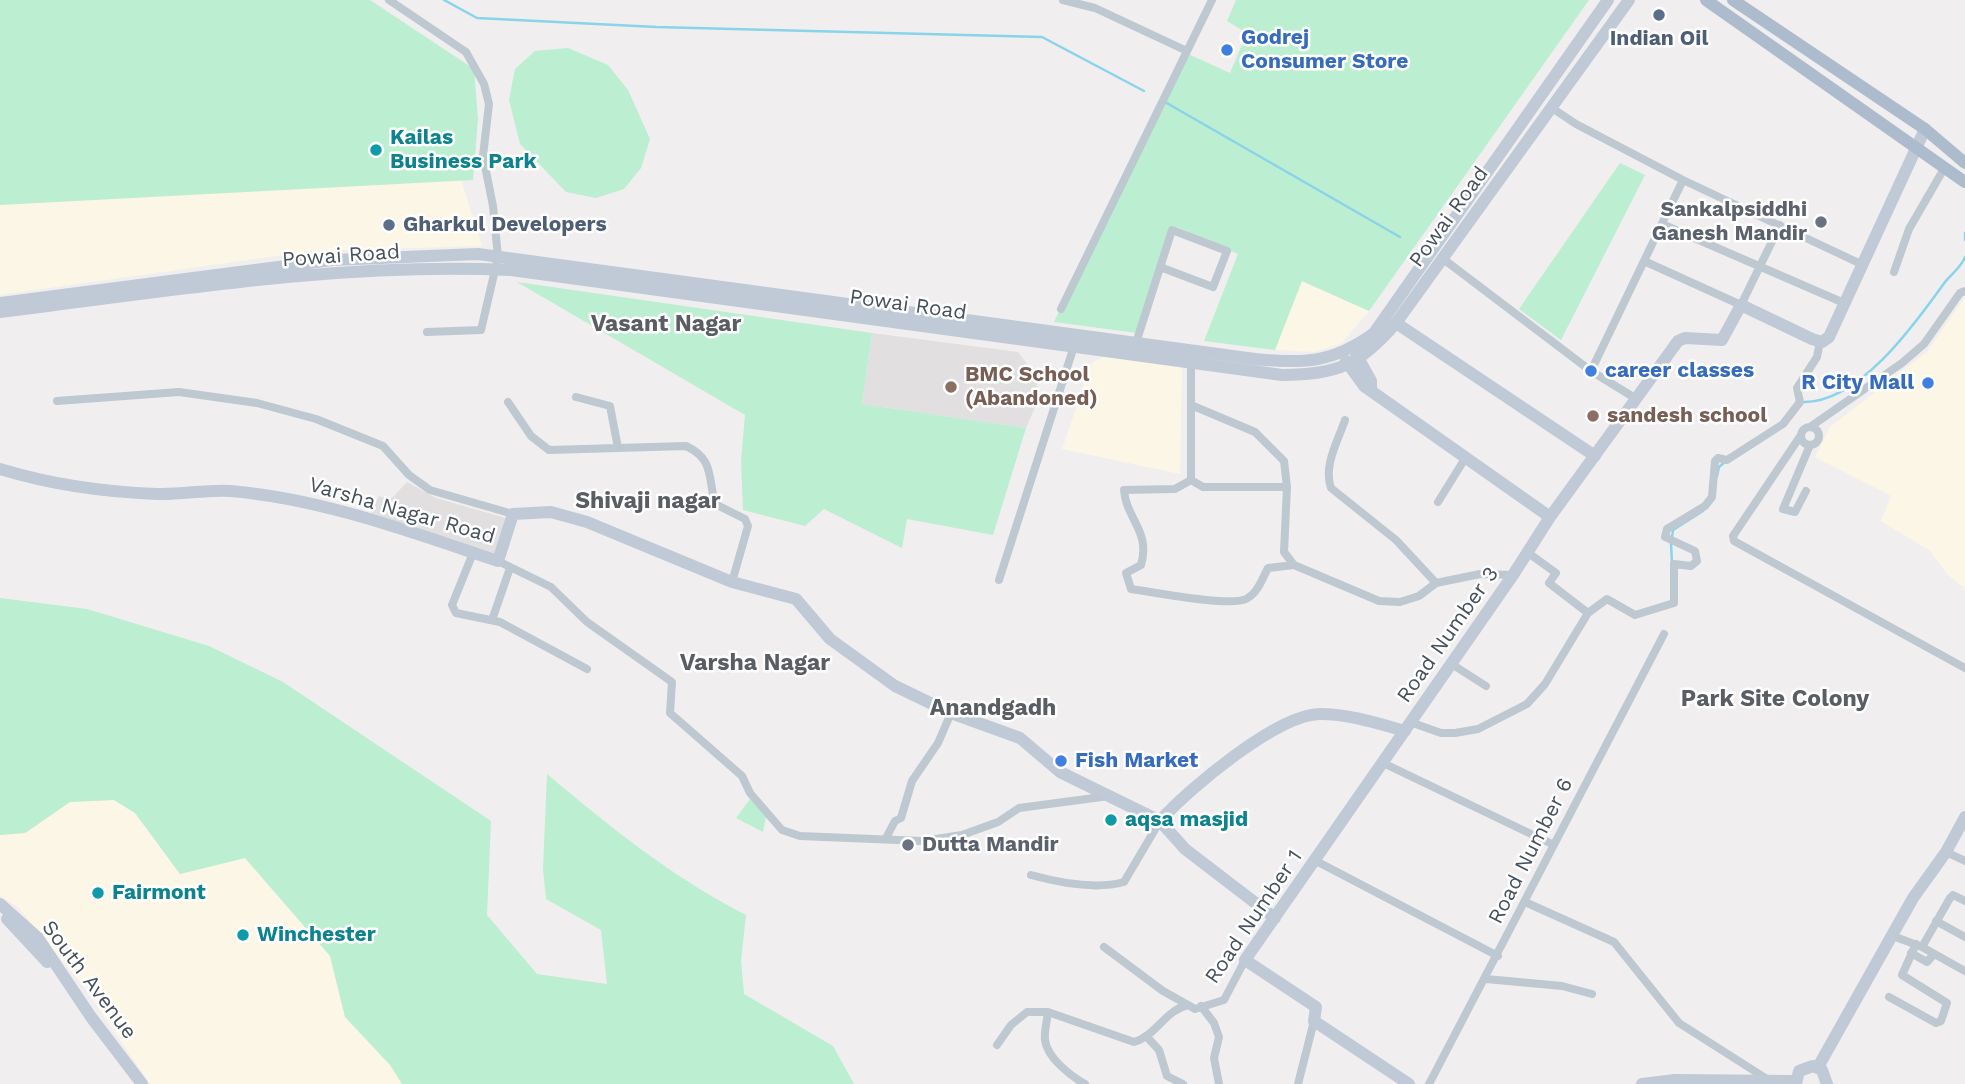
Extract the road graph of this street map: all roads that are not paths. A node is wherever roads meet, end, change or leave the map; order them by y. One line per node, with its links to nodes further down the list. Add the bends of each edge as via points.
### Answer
1 (389, 0): 23 (street, via 466,52 484,84 489,104 483,156)
2 (1063, 0): 8 (street)
3 (1212, 0): 11 (street)
4 (1608, 0): 40 (street, Powai Road, via 1374,333)
5 (1629, 0): 12 (street, Powai Road)
6 (1706, 0): 10 (main road)
7 (1733, 0): 9 (main road)
8 (1097, 4): 11 (street)
9 (1765, 22): 10 (main road); 13 (main road)
10 (1755, 36): 14 (main road)
11 (1187, 51): 32 (street)
12 (1552, 108): 17 (street); 21 (street, Powai Road)
13 (1925, 129): 14 (street); 15 (main road)
14 (1915, 145): 16 (main road); 24 (street)
15 (1965, 163)
16 (1945, 167): 18 (main road); 27 (street, via 1909,229)
17 (1683, 180): 19 (street); 20 (street)
18 (1965, 182)
19 (1662, 224): 22 (street); 25 (street)
20 (1780, 225): 24 (street); 25 (street)
21 (1442, 258): 34 (street, Powai Road); 42 (street)
22 (1644, 261): 31 (street); 42 (street)
23 (497, 263): 29 (street, Powai Road, via 478,254 332,260); 33 (street, Powai Road, via 320,276); 35 (street, via 481,330); 36 (street, Powai Road)
24 (1861, 264): 30 (street)
25 (1759, 266): 30 (street); 31 (street)
26 (1160, 267): 26 (street, via 1173,230 1227,251 1213,287); 38 (street)
27 (1894, 272)
28 (1965, 291): 50 (street, via 1924,344)
29 (0, 303)
30 (1844, 303): 37 (street, via 1829,337)
31 (1741, 305): 37 (street); 45 (street, Road Number 3, via 1722,340 1678,341)
32 (1062, 309)
33 (0, 312)
34 (1396, 323): 39 (street, Powai Road); 54 (street)
35 (428, 332)
36 (1075, 341): 38 (street, Powai Road); 41 (street, Powai Road); 69 (street)
37 (1820, 341): 72 (street, via 1817,357 1797,388 1800,402 1783,424 1727,460 1718,458 1712,497 1667,529 1665,537 1695,551 1697,561 1691,566 1674,564 1674,603 1635,615 1607,599)
38 (1136, 343): 40 (street, Powai Road, via 1283,362)
39 (1375, 348): 40 (street, Powai Road); 43 (street)
40 (1351, 357): 41 (street, Powai Road, via 1318,374 1282,375); 43 (street, via 1364,386)
41 (1191, 362): 48 (street)
42 (1591, 371): 45 (street)
43 (1370, 383): 55 (street)
44 (576, 397): 53 (street, via 610,406)
45 (1635, 398): 54 (street, Road Number 3)
46 (57, 401): 61 (street, via 179,392 257,403 316,419 383,446 430,490)
47 (508, 402): 53 (street, via 531,436 549,450)
48 (1191, 405): 57 (street); 58 (street, via 1255,432 1268,443 1284,461)
49 (1345, 420): 71 (street, via 1329,465 1327,477 1332,488 1396,541)
50 (1811, 427): 51 (street); 52 (street, via 1819,436)
51 (1801, 435): 52 (street); 76 (street, via 1733,536 1734,541)
52 (1810, 445): 59 (street, via 1783,509 1795,512)
53 (618, 449): 70 (street, via 687,446 702,453 715,504 745,519 748,526)
54 (1595, 456): 62 (street, Road Number 3)
55 (1466, 457): 60 (street); 62 (street)
56 (0, 468): 63 (street, Varsha Nagar Road, via 33,478 157,494 229,491 298,500)
57 (1191, 480): 58 (street, via 1203,487); 66 (street, via 1175,489 1124,490 1145,551 1141,565 1126,573 1131,589 1245,600 1268,568)
58 (1287, 487): 66 (street, via 1284,552)
59 (1806, 491)
60 (1438, 502)
61 (513, 514): 65 (street, Varsha Nagar Road); 70 (street, via 551,512 587,522)
62 (1550, 517): 64 (street, Road Number 3)
63 (473, 552): 65 (street, Varsha Nagar Road); 73 (street, via 453,609)
64 (1527, 552): 68 (street, Road Number 3); 72 (street, via 1556,573 1549,583)
65 (498, 561): 67 (street)
66 (1294, 565): 71 (street, via 1378,601 1400,602 1419,596)
67 (510, 568): 73 (street); 85 (street, via 551,587 587,622 672,682 670,713 742,776 750,793 782,830 800,836)
68 (1513, 575): 71 (street, via 1480,574); 75 (street, Road Number 3)
69 (999, 580)
70 (732, 582): 79 (street, via 796,599 830,639 895,686)
71 (1436, 583)
72 (1588, 613): 80 (street, via 1527,705 1478,729 1441,733)
73 (492, 620): 77 (street)
74 (1664, 634): 86 (street, Road Number 6)
75 (1450, 663): 78 (street); 80 (street, Road Number 3)
76 (1965, 668)
77 (587, 669)
78 (1486, 686)
79 (951, 713): 82 (street, via 1020,738 1060,772); 85 (street, via 915,774 901,818)
80 (1407, 727): 81 (street, Road Number 1); 84 (street, Road Number 3, via 1351,716 1297,718 1200,781)
81 (1381, 762): 86 (street); 88 (street, Road Number 1)
82 (1109, 796): 84 (street); 85 (street, via 1019,808 998,822 962,835 922,841)
83 (1965, 817): 87 (street)
84 (1160, 821): 90 (street, via 1125,882 1078,884); 95 (street, via 1185,849)
85 (886, 838)
86 (1554, 845): 92 (street, Road Number 6)
87 (1946, 852): 89 (street); 97 (street)
88 (1316, 861): 95 (street, Road Number 1); 101 (street)
89 (1965, 861)
90 (1031, 875)
91 (1965, 901): 96 (street, via 1953,895)
92 (1525, 902): 101 (street, Road Number 6); 114 (street, via 1614,942 1679,1023)
93 (0, 904): 119 (street, South Avenue, via 38,938)
94 (0, 914): 118 (street, via 45,959)
95 (1275, 918): 102 (street, Road Number 1)
96 (1936, 921): 98 (street); 99 (street)
97 (1895, 932): 99 (street); 113 (street)
98 (1965, 937)
99 (1914, 946): 103 (street); 106 (street, via 1902,975 1947,1003 1941,1021 1936,1023)
100 (1104, 947): 107 (street)
101 (1498, 956): 104 (street, Road Number 6)
102 (1245, 960): 108 (street, Road Number 1, via 1223,1000); 110 (street, via 1316,1007)
103 (1965, 971)
104 (1486, 979): 105 (street, via 1562,986); 125 (street, Road Number 6)
105 (1592, 994)
106 (1889, 997)
107 (1188, 1005): 108 (street, Road Number 1); 111 (street, via 1174,1010)
108 (1201, 1006): 122 (street, via 1219,1037 1214,1058)
109 (1048, 1013): 111 (street, via 1134,1042); 112 (street, via 1027,1012); 120 (street, via 1045,1040 1050,1054)
110 (1314, 1021): 123 (street); 124 (street)
111 (1147, 1037): 121 (street, via 1159,1050 1167,1076)
112 (996, 1045)
113 (1818, 1067): 117 (street, via 1803,1068); 127 (street)
114 (1768, 1080): 116 (street); 117 (street)
115 (1670, 1082): 116 (street); 126 (street)
116 (1745, 1082)
117 (1795, 1082)
118 (135, 1084)
119 (142, 1084)
120 (1085, 1084)
121 (1183, 1084)
122 (1219, 1084)
123 (1298, 1084)
124 (1409, 1084)
125 (1429, 1084)
126 (1642, 1084)
127 (1827, 1084)

